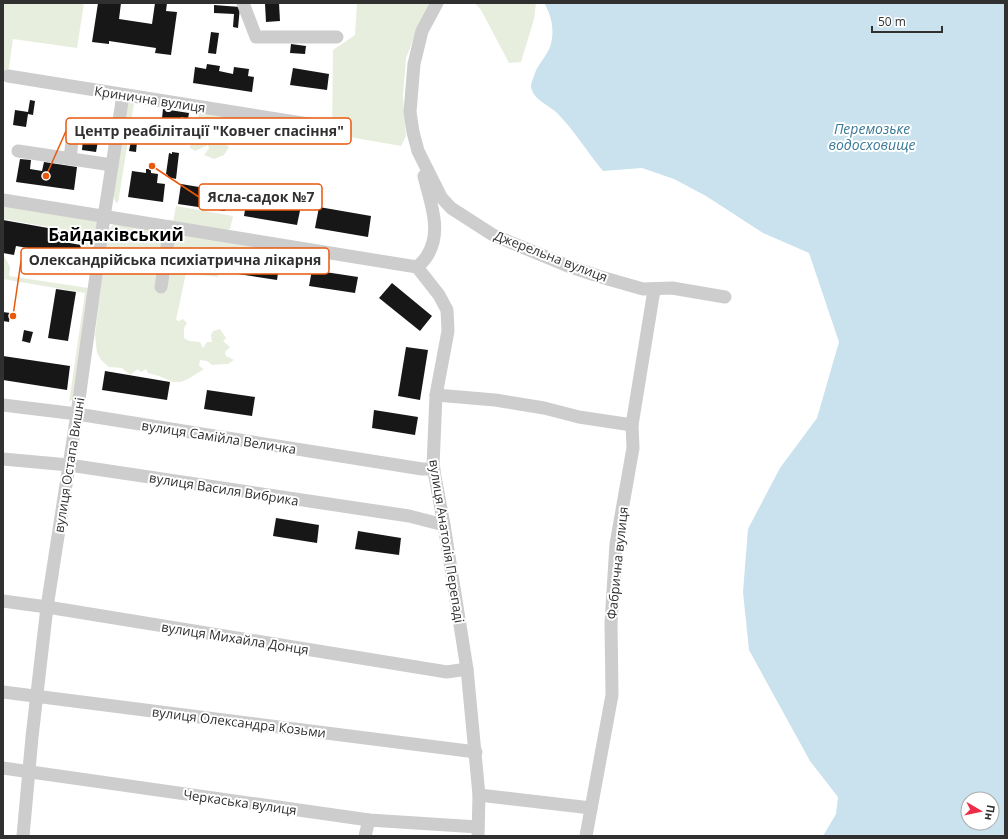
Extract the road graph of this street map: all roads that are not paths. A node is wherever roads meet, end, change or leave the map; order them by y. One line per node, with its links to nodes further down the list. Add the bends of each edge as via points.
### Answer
1 (243, 3): 3 (street, via 256,37)
2 (437, 3): 9 (street, Джерельна вулиця, via 422,31 414,64 410,112)
3 (337, 37)
4 (8, 76): 5 (street, Кринична вулиця)
5 (123, 95): 6 (street, Кринична вулиця); 11 (street, вулиця Остапа Вишні)
6 (340, 129)
7 (72, 142): 10 (street)
8 (18, 151): 10 (street)
9 (418, 151): 15 (street, via 436,225 430,251); 17 (street, Джерельна вулиця, via 437,190 451,208 493,235 574,268)
10 (70, 158): 11 (street)
11 (112, 165): 13 (street, вулиця Остапа Вишні)
12 (3, 200): 13 (street)
13 (104, 217): 14 (street); 21 (street, вулиця Остапа Вишні)
14 (170, 228): 15 (street); 16 (street)
15 (417, 267): 19 (street, вулиця Анатолія Перепаді, via 439,294 447,310 448,331)
16 (161, 287)
17 (654, 290): 18 (street, Джерельна вулиця, via 672,288); 22 (street, Фабрична вулиця)
18 (724, 297)
19 (436, 395): 22 (street, via 494,400); 25 (street, вулиця Анатолія Перепаді)
20 (3, 405): 21 (street, вулиця Самійла Величка)
21 (77, 414): 24 (street, вулиця Остапа Вишні); 25 (street, вулиця Самійла Величка)
22 (632, 425): 36 (street, Фабрична вулиця, via 633,448 616,544 611,623 612,695)
23 (3, 459): 24 (street, вулиця Василя Вибрика)
24 (70, 465): 26 (street, вулиця Василя Вибрика, via 409,516); 28 (street, вулиця Остапа Вишні)
25 (434, 469): 26 (street, вулиця Анатолія Перепаді)
26 (444, 525): 29 (street, вулиця Анатолія Перепаді)
27 (3, 601): 28 (street, вулиця Михайла Донця)
28 (47, 607): 29 (street, вулиця Михайла Донця, via 447,672); 31 (street, вулиця Остапа Вишні)
29 (467, 669): 32 (street, вулиця Анатолія Перепаді)
30 (3, 692): 31 (street, вулиця Олександра Козьми)
31 (37, 696): 32 (street, вулиця Олександра Козьми); 34 (street, вулиця Остапа Вишні)
32 (476, 752): 35 (street, вулиця Анатолія Перепаді)
33 (3, 768): 34 (street, Черкаська вулиця)
34 (29, 771): 37 (street, Черкаська вулиця); 39 (street, вулиця Остапа Вишні)
35 (479, 795): 36 (street); 38 (street, вулиця Анатолія Перепаді)
36 (591, 808): 41 (street, Фабрична вулиця)
37 (368, 820): 38 (street, Черкаська вулиця); 40 (street)
38 (478, 832)
39 (23, 836)
40 (365, 836)
41 (586, 836)

